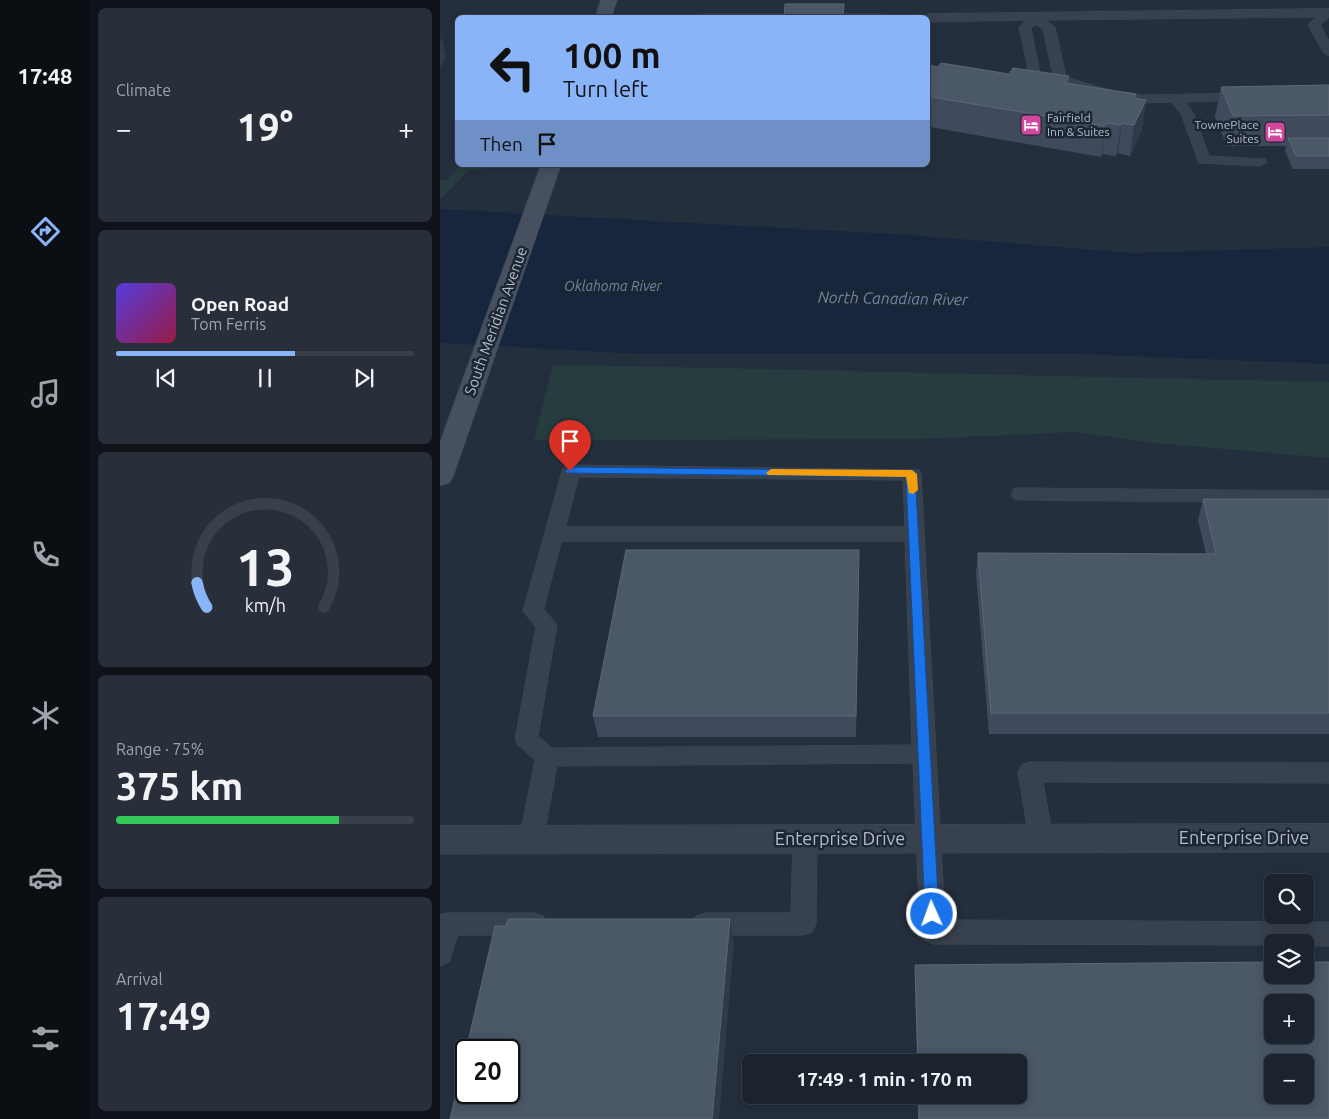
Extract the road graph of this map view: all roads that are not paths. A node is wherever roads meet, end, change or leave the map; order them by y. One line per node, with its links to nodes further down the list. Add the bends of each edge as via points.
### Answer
1 (608, 0): 4 (main road)
2 (1312, 0): 8 (lane)
3 (754, 14): 5 (lane); 6 (lane)
4 (604, 15)
5 (740, 15)
6 (787, 15)
7 (1034, 15): 8 (lane); 9 (lane); 10 (lane, via 1049,27); 11 (lane, via 1025,26)
8 (1325, 16): 12 (lane, via 1314,25)
9 (930, 18)
10 (1053, 45): 11 (lane); 15 (lane)
11 (1029, 46): 14 (lane)
12 (1329, 52)
13 (1016, 76): 14 (lane)
14 (1034, 76): 15 (lane)
15 (1060, 80): 17 (lane, via 1107,94)
16 (1261, 96): 17 (lane)
17 (1175, 98): 18 (lane, via 1187,114 1204,160)
18 (1260, 162)
19 (550, 167): 20 (main road, South Meridian Avenue)
20 (440, 477)
21 (1021, 494): 22 (lane)
22 (1329, 497)
23 (554, 534): 24 (lane); 24 (lane, via 570,471 912,474); 26 (lane, via 534,611 547,625 526,739)
24 (915, 534): 25 (lane)
25 (924, 754): 26 (lane); 30 (lane)
26 (547, 757): 33 (lane)
27 (1329, 773): 31 (lane, via 1030,772)
28 (1329, 838): 31 (street, Enterprise Drive)
29 (805, 839): 30 (street, Enterprise Drive); 33 (street, Enterprise Drive); 35 (lane, via 803,924)
30 (928, 839): 31 (street, Enterprise Drive); 36 (lane, via 933,932)
31 (1041, 839)
32 (440, 840): 33 (street, Enterprise Drive)
33 (531, 840)
34 (557, 924): 37 (lane, via 448,924)
35 (685, 924)
36 (1329, 934)
37 (440, 954)

